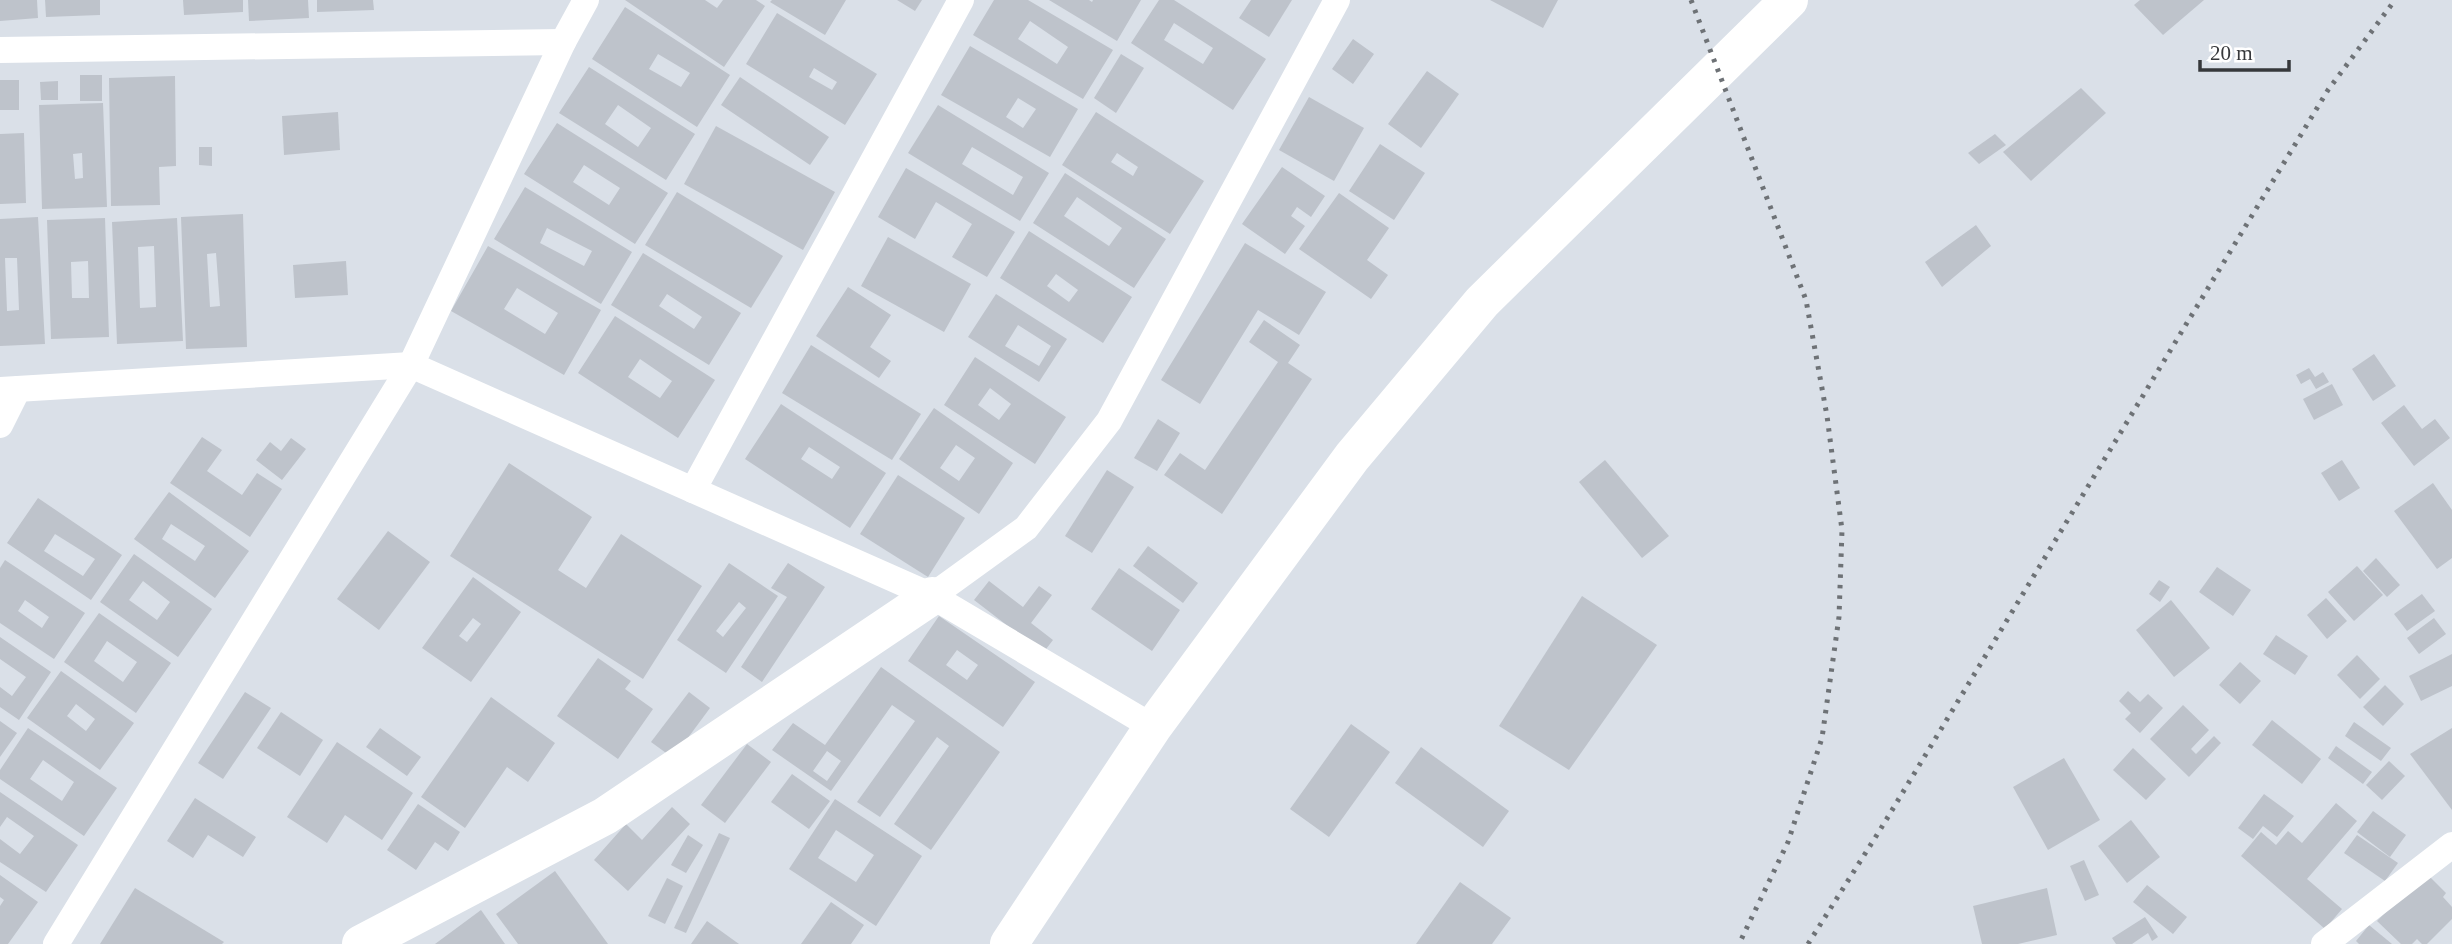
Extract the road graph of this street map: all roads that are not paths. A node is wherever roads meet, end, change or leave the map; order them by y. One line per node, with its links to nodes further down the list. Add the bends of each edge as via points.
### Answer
1 (586, 0): 5 (street)
2 (961, 0): 10 (street)
3 (1337, 0): 11 (street, via 1109,421 1026,528)
4 (1789, 0): 12 (main road, via 1482,302 1352,457)
5 (563, 42): 6 (street); 7 (street)
6 (0, 50)
7 (411, 365): 8 (street); 10 (street); 14 (street)
8 (9, 390): 9 (street)
9 (0, 425)
10 (692, 490): 11 (street)
11 (932, 596): 12 (street); 15 (main road, via 606,816)
12 (1153, 727): 16 (main road)
13 (2452, 845): 17 (street)
14 (56, 944)
15 (361, 944)
16 (1009, 944)
17 (2324, 944)

